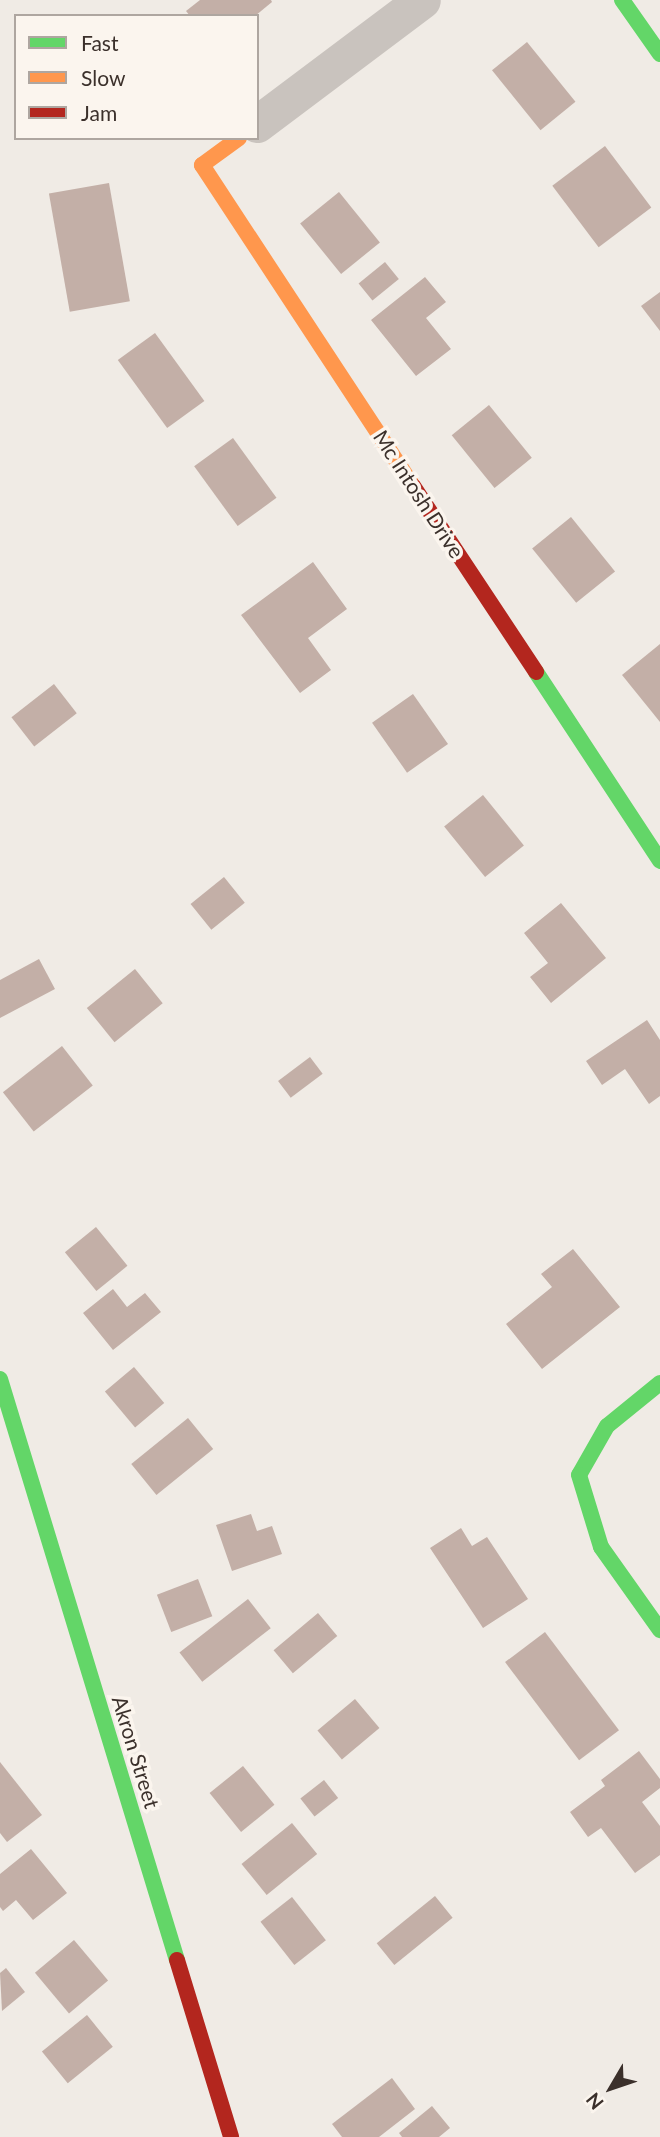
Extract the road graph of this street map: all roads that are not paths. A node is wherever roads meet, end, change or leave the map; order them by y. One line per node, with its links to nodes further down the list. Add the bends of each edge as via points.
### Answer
1 (422, 0): 4 (street)
2 (622, 0): 3 (street)
3 (660, 54)
4 (259, 122)
5 (236, 140): 6 (street, Mc Intosh Drive, via 202,166)
6 (660, 861)
7 (0, 1378): 10 (street, Akron Street)
8 (660, 1383): 9 (street, via 607,1426 579,1475 601,1547)
9 (660, 1629)
10 (231, 2137)

